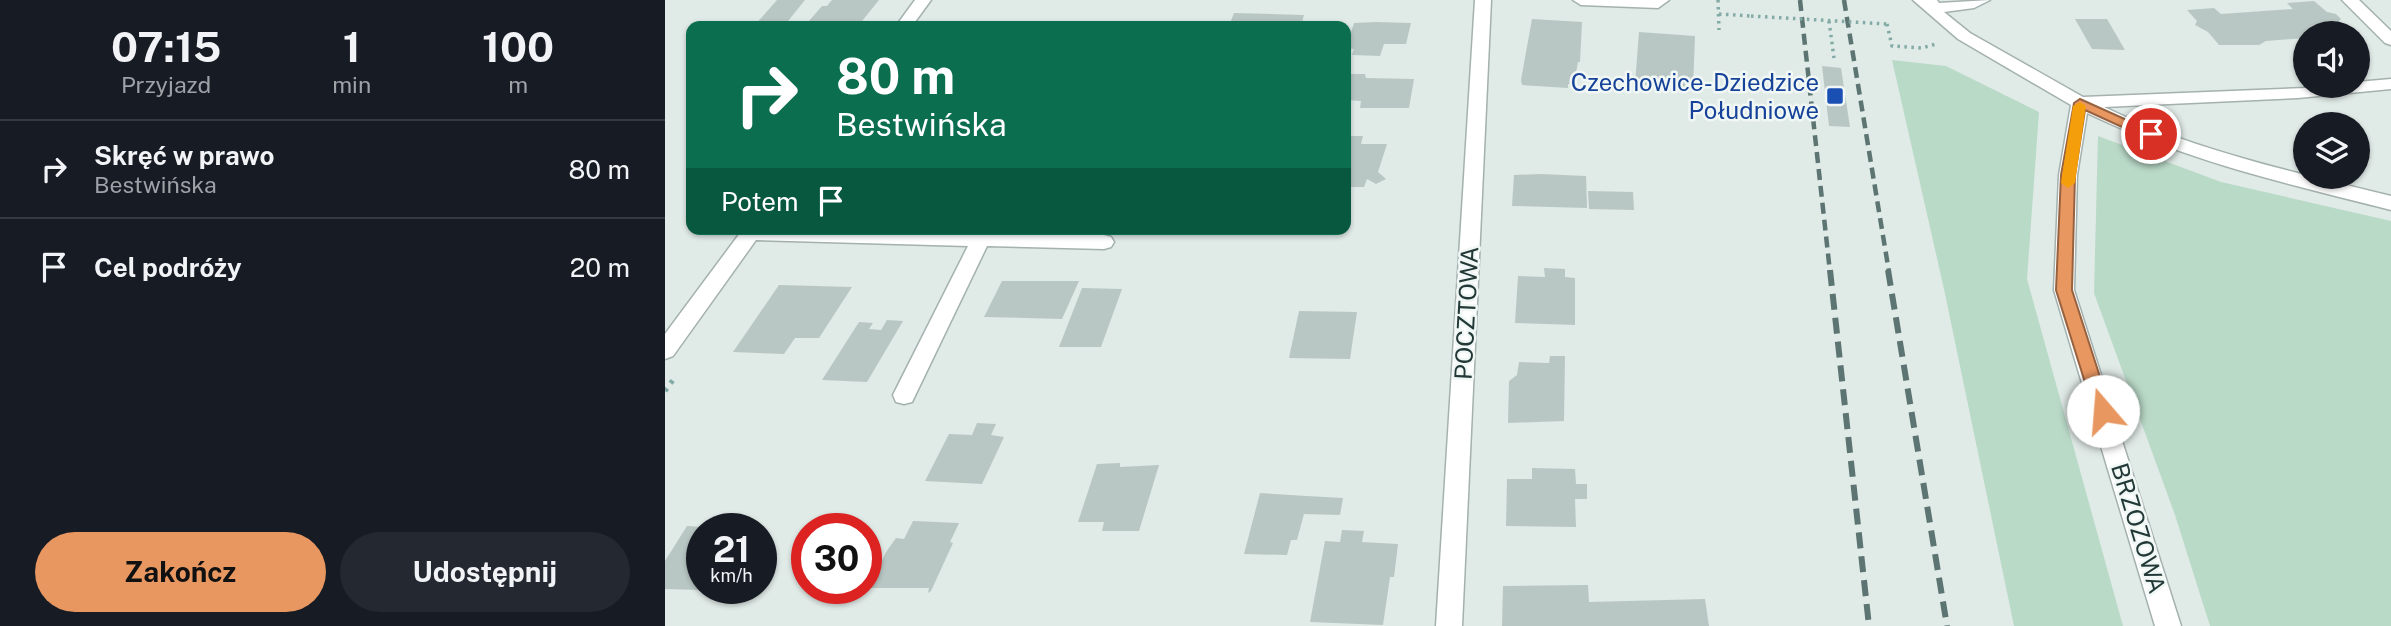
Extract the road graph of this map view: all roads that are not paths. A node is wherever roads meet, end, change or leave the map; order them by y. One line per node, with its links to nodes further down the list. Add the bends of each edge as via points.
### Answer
1 (923, 0): 8 (street)
2 (1483, 0): 19 (street, POCZTOWA)
3 (1581, 0): 4 (street)
4 (1661, 0)
5 (1982, 0): 7 (street, via 1969,5)
6 (2350, 0): 9 (street)
7 (1927, 3): 11 (street, via 1964,36)
8 (908, 21)
9 (2391, 40)
10 (2391, 84): 11 (street)
11 (2080, 103): 12 (street, via 2233,164); 20 (street, BRZOZOWA, via 2068,175 2064,290)
12 (2391, 203)
13 (750, 235): 17 (street)
14 (867, 235): 15 (street)
15 (981, 239): 16 (street); 18 (street)
16 (1104, 242)
17 (665, 350)
18 (905, 395)
19 (1449, 626)
20 (2168, 626)

